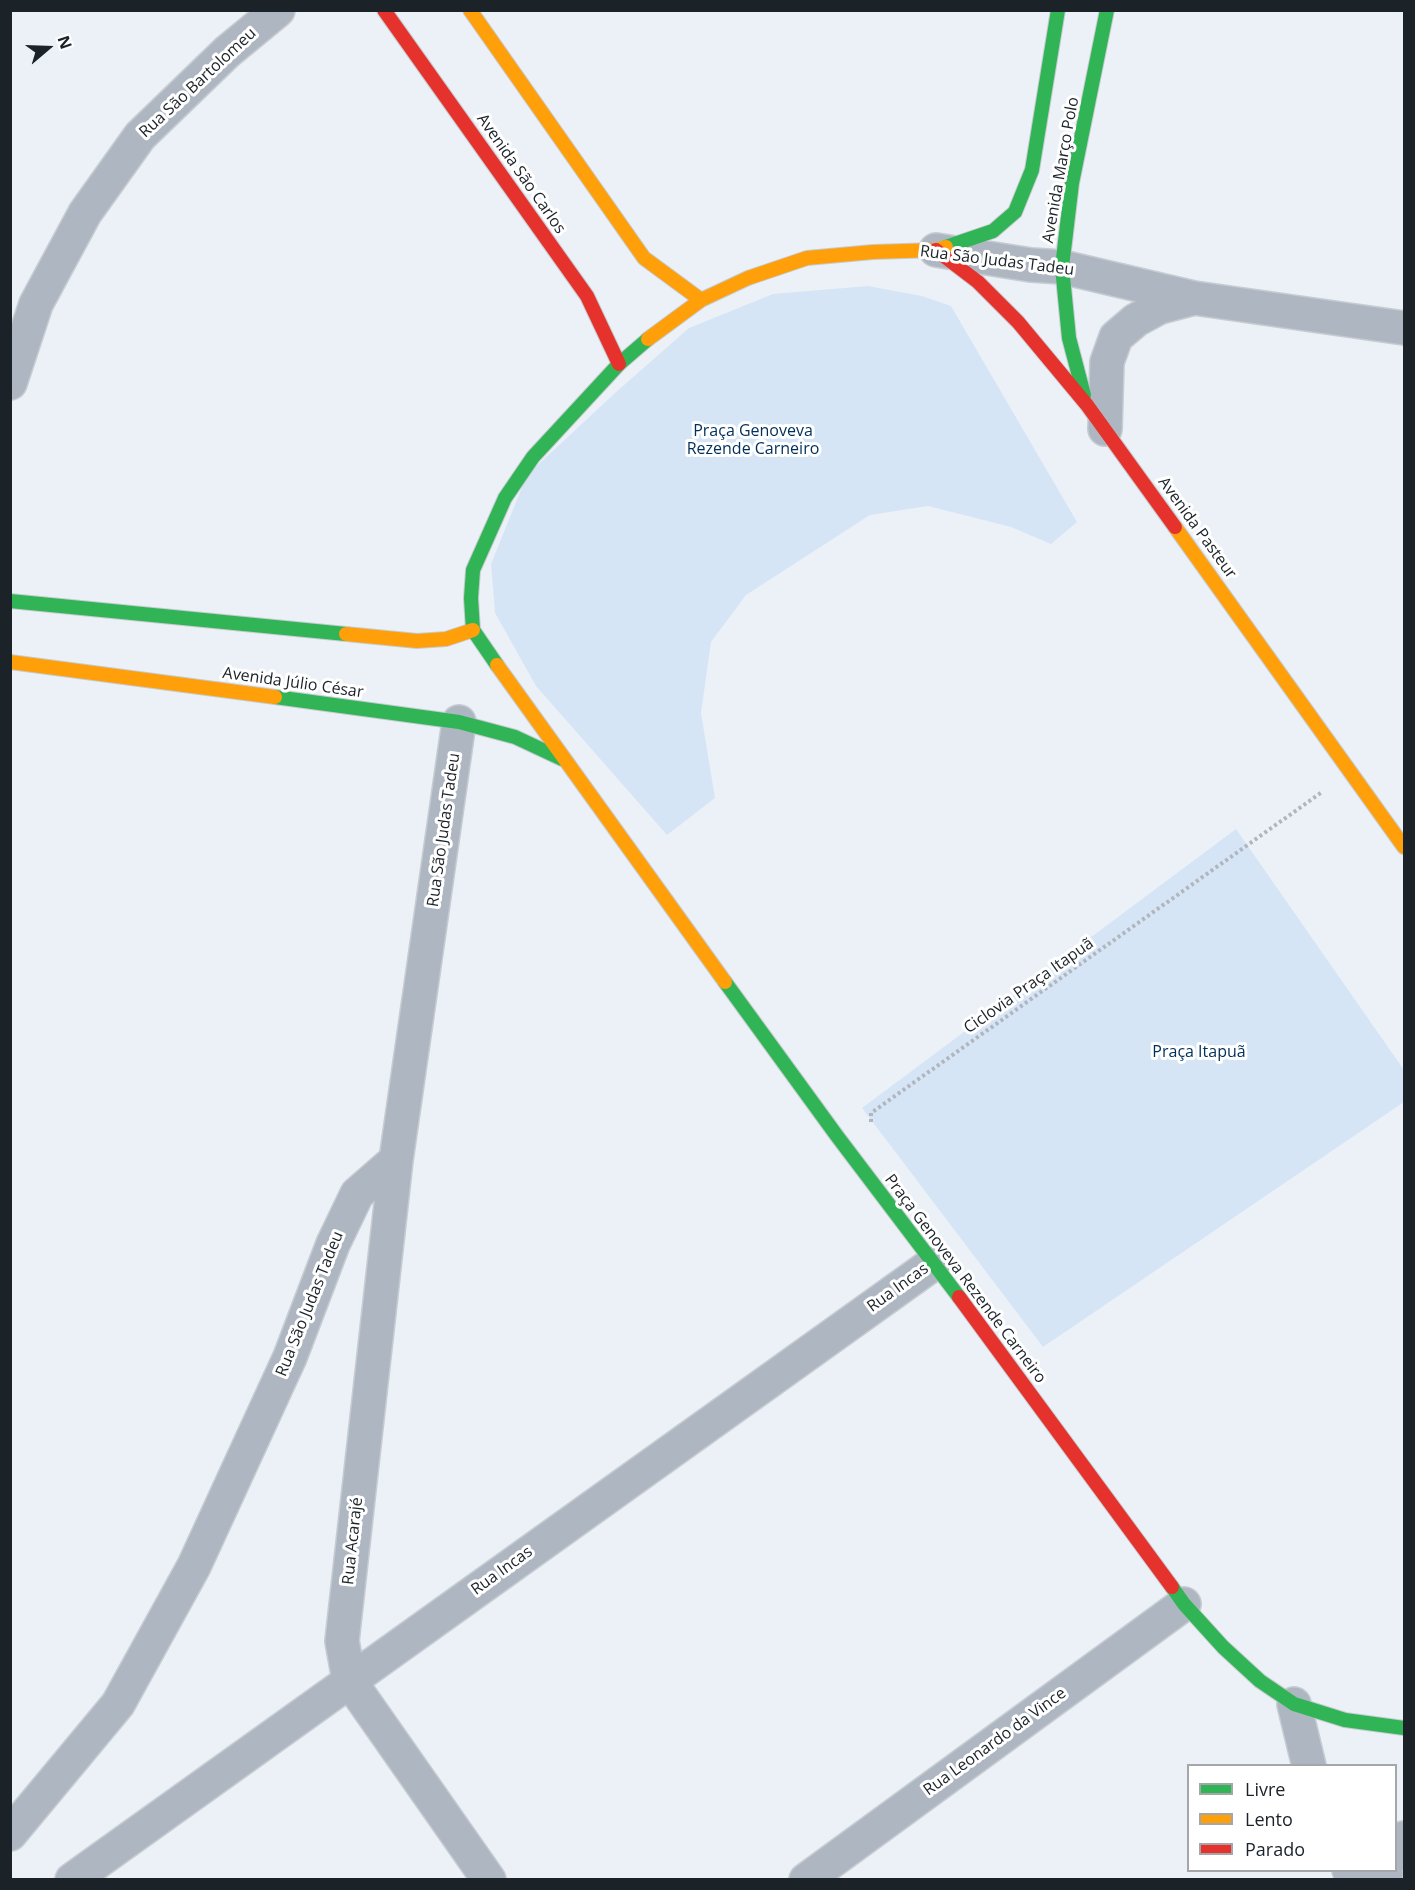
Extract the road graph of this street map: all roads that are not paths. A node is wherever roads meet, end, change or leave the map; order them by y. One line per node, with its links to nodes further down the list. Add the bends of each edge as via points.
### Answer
1 (278, 10): 12 (street, Rua São Bartolomeu, via 227,52 140,136 85,213 36,304)
2 (384, 10): 11 (main road, Avenida São Carlos, via 587,296)
3 (470, 10): 9 (main road, via 644,258)
4 (1058, 10): 6 (main road, Avenida Março Polo, via 1032,170 1015,212 993,231)
5 (1107, 10): 7 (main road, Avenida Março Polo, via 1072,183)
6 (936, 250): 7 (street, Rua São Judas Tadeu); 9 (main road, Rua São Judas Tadeu, via 807,258 748,278); 13 (main road, Avenida Pasteur, via 978,282 1018,322)
7 (1062, 267): 8 (street, Rua São Judas Tadeu); 13 (main road, Avenida Março Polo, via 1069,338)
8 (1194, 298): 10 (street, Rua São Judas Tadeu); 13 (street, Rua São Judas Tadeu, via 1136,320 1116,337)
9 (701, 300): 11 (main road, Rua São Judas Tadeu)
10 (1404, 328)
11 (619, 364): 15 (main road, Rua São Judas Tadeu, via 533,457 505,498 473,570)
12 (10, 383)
13 (1096, 417): 19 (main road, Avenida Pasteur)
14 (10, 601): 15 (main road, via 417,641 447,639)
15 (474, 630): 18 (main road, Rua São Judas Tadeu)
16 (10, 663): 17 (main road, Avenida Júlio César)
17 (459, 722): 18 (main road, Avenida Júlio César, via 516,737); 20 (street, Rua São Judas Tadeu)
18 (565, 760): 21 (main road, Praça Genoveva Rezende Carneiro, via 837,1136)
19 (1404, 847)
20 (396, 1160): 23 (street, Rua Acarajé, via 342,1641); 27 (street, Rua São Judas Tadeu, via 357,1194 333,1244 290,1357 194,1566 118,1704)
21 (934, 1263): 22 (main road, Praça Genoveva Rezende Carneiro); 23 (street, Rua Incas)
22 (1184, 1604): 24 (main road, Praça Genoveva Rezende Carneiro, via 1260,1681); 32 (street, Rua Leonardo da Vince)
23 (349, 1680): 30 (street, Rua Incas); 31 (street, Rua Acarajé)
24 (1294, 1704): 25 (main road, Praça Genoveva Rezende Carneiro, via 1345,1720); 26 (street)
25 (1404, 1728)
26 (1309, 1764)
27 (10, 1834)
28 (1404, 1838): 29 (street)
29 (1397, 1853)
30 (72, 1880)
31 (489, 1880)
32 (806, 1880)

